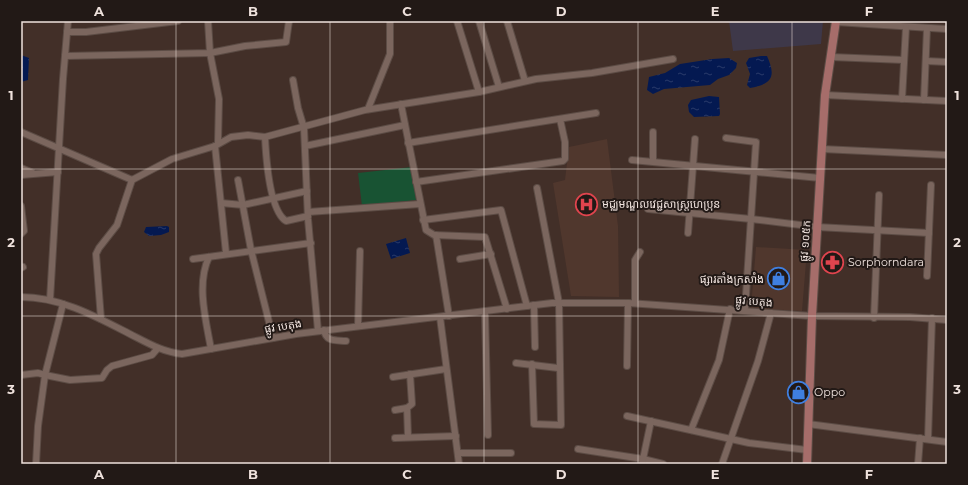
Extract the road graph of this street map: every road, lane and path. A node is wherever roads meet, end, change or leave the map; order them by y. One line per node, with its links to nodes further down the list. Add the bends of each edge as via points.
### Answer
1 (68, 21): 13 (street)
2 (178, 21): 13 (street)
3 (208, 21): 14 (street)
4 (288, 21): 14 (street, via 286,42)
5 (390, 21): 30 (street, via 390,54)
6 (457, 21): 24 (street)
7 (479, 21): 23 (street)
8 (507, 21): 22 (street)
9 (836, 21): 10 (street); 16 (main road, ផ្លូវ ១០៥ក)
10 (906, 27): 11 (street); 18 (street)
11 (927, 28): 12 (street); 19 (street)
12 (947, 29)
13 (68, 32): 15 (street)
14 (210, 53): 15 (street); 41 (street, via 220,99)
15 (65, 56): 43 (street)
16 (831, 57): 18 (street); 25 (main road, ផ្លូវ ១០៥ក)
17 (673, 60): 22 (street)
18 (904, 60): 26 (street)
19 (926, 61): 20 (street); 27 (street)
20 (947, 62)
21 (294, 80): 34 (street)
22 (525, 81): 23 (street)
23 (499, 87): 24 (street)
24 (479, 92): 29 (street)
25 (825, 95): 26 (street); 44 (main road, ផ្លូវ ១០៥ក)
26 (902, 99): 27 (street)
27 (924, 100): 28 (street)
28 (947, 101)
29 (401, 104): 30 (street); 33 (street)
30 (368, 109): 34 (street)
31 (596, 113): 32 (street)
32 (560, 118): 40 (street); 57 (street, via 565,142 563,161)
33 (405, 125): 40 (street); 42 (street)
34 (304, 128): 37 (street); 42 (street)
35 (21, 132): 43 (street)
36 (653, 132): 47 (street)
37 (264, 138): 41 (street, via 238,136); 62 (street)
38 (726, 138): 51 (street, via 756,141)
39 (695, 139): 48 (street)
40 (408, 143): 57 (street)
41 (216, 144): 55 (street, via 172,159); 63 (street)
42 (305, 146): 60 (street)
43 (60, 147): 50 (street); 55 (street)
44 (822, 149): 45 (street); 54 (main road, ផ្លូវ ១០៥ក)
45 (947, 155)
46 (632, 160): 47 (street)
47 (653, 161): 48 (street)
48 (693, 166): 51 (street); 68 (street)
49 (21, 168): 52 (street)
50 (58, 172): 52 (street); 89 (street)
51 (755, 172): 54 (street); 70 (street)
52 (34, 174): 53 (street)
53 (21, 175)
54 (820, 178): 72 (main road, ផ្លូវ ១០៥ក)
55 (132, 180): 106 (street, via 117,225 96,254)
56 (238, 180): 65 (street)
57 (416, 182): 64 (street)
58 (931, 185): 75 (street)
59 (537, 188): 90 (street)
60 (307, 191): 62 (street); 69 (street)
61 (879, 196): 73 (street)
62 (274, 199): 65 (street); 69 (street, via 278,212 286,221)
63 (221, 203): 65 (street); 82 (street)
64 (420, 204): 69 (street); 71 (street)
65 (243, 205): 79 (street)
66 (21, 206): 76 (street, via 24,231)
67 (648, 209): 68 (street)
68 (690, 213): 70 (street); 74 (street)
69 (308, 214): 78 (street)
70 (751, 219): 72 (street); 98 (street)
71 (423, 220): 77 (street, via 426,230); 95 (street, via 501,210)
72 (817, 227): 73 (street); 102 (main road, ផ្លូវ ១០៥ក)
73 (877, 231): 75 (street); 104 (street)
74 (688, 233)
75 (929, 233): 87 (street)
76 (21, 234)
77 (436, 235): 83 (street, via 485,237); 101 (street)
78 (311, 243): 79 (street); 109 (street)
79 (251, 250): 82 (street); 110 (street)
80 (360, 251): 108 (street)
81 (640, 252): 92 (street, via 635,260)
82 (226, 254): 84 (street)
83 (491, 254): 86 (street); 96 (street)
84 (209, 257): 85 (street); 114 (street, via 204,268 204,293)
85 (193, 259)
86 (460, 259)
87 (927, 276)
88 (21, 297): 89 (street, ផ្លូវ បេតុង)
89 (50, 300): 93 (street, ផ្លូវ បេតុង)
90 (558, 303): 91 (street, ផ្លូវ បេតុង); 94 (street, ផ្លូវ បេតុង); 118 (street)
91 (628, 303): 92 (street, ផ្លូវ បេតុង); 117 (street)
92 (635, 303): 97 (street, ផ្លូវ បេតុង)
93 (63, 304): 106 (street, ផ្លូវ បេតុង); 122 (street)
94 (534, 305): 95 (street, ផ្លូវ បេតុង); 112 (street)
95 (527, 306): 96 (street, ផ្លូវ បេតុង)
96 (507, 309): 99 (street, ផ្លូវ បេតុង)
97 (730, 309): 98 (street, ផ្លូវ បេតុង); 129 (street, via 719,360)
98 (745, 310): 100 (street, ផ្លូវ បេតុង)
99 (485, 312): 101 (street, ផ្លូវ បេតុង); 130 (street)
100 (771, 313): 102 (street, ផ្លូវ បេតុង); 135 (street, via 758,361)
101 (449, 316): 103 (street, ផ្លូវ បេតុង)
102 (812, 316): 104 (street, ផ្លូវ បេតុង); 128 (main road, ផ្លូវ ១០៥ក)
103 (440, 317): 108 (street, ផ្លូវ បេតុង); 119 (street)
104 (874, 318): 105 (street, ផ្លូវ បេតុង)
105 (932, 318): 107 (street, ផ្លូវ បេតុង); 136 (street)
106 (101, 319): 113 (street, ផ្លូវ បេតុង)
107 (947, 320)
108 (358, 326): 109 (street, ផ្លូវ បេតុង)
109 (321, 331): 110 (street, ផ្លូវ បេតុង); 111 (street, via 328,339)
110 (273, 338): 114 (street, ផ្លូវ បេតុង)
111 (346, 341)
112 (535, 347)
113 (158, 348): 114 (street, ផ្លូវ បេតុង, via 182,354); 122 (street, via 152,355 112,366 102,378 70,380)
114 (211, 349)
115 (516, 363): 116 (street)
116 (532, 364): 118 (street); 118 (street, via 534,424 562,425)
117 (627, 366)
118 (558, 368)
119 (446, 369): 120 (street); 131 (street)
120 (410, 374): 123 (street); 124 (street, via 412,402)
121 (21, 375): 122 (street)
122 (45, 375): 143 (street)
123 (393, 377)
124 (407, 408): 125 (street); 132 (street)
125 (395, 410)
126 (627, 416): 127 (street)
127 (651, 421): 129 (street); 142 (street)
128 (808, 424): 134 (street); 139 (main road, ផ្លូវ ១០៥ក)
129 (691, 430): 135 (street)
130 (488, 435)
131 (456, 436): 132 (street); 140 (street)
132 (408, 437): 133 (street)
133 (395, 438)
134 (920, 438): 136 (street); 148 (street)
135 (731, 439): 139 (street); 146 (street)
136 (928, 439): 137 (street)
137 (947, 442)
138 (578, 449): 142 (street)
139 (807, 450): 147 (main road, ផ្លូវ ១០៥ក)
140 (458, 453): 141 (street); 144 (street)
141 (511, 453)
142 (642, 461): 145 (street)
143 (36, 464)
144 (459, 464)
145 (663, 464)
146 (722, 464)
147 (807, 464)
148 (918, 464)

